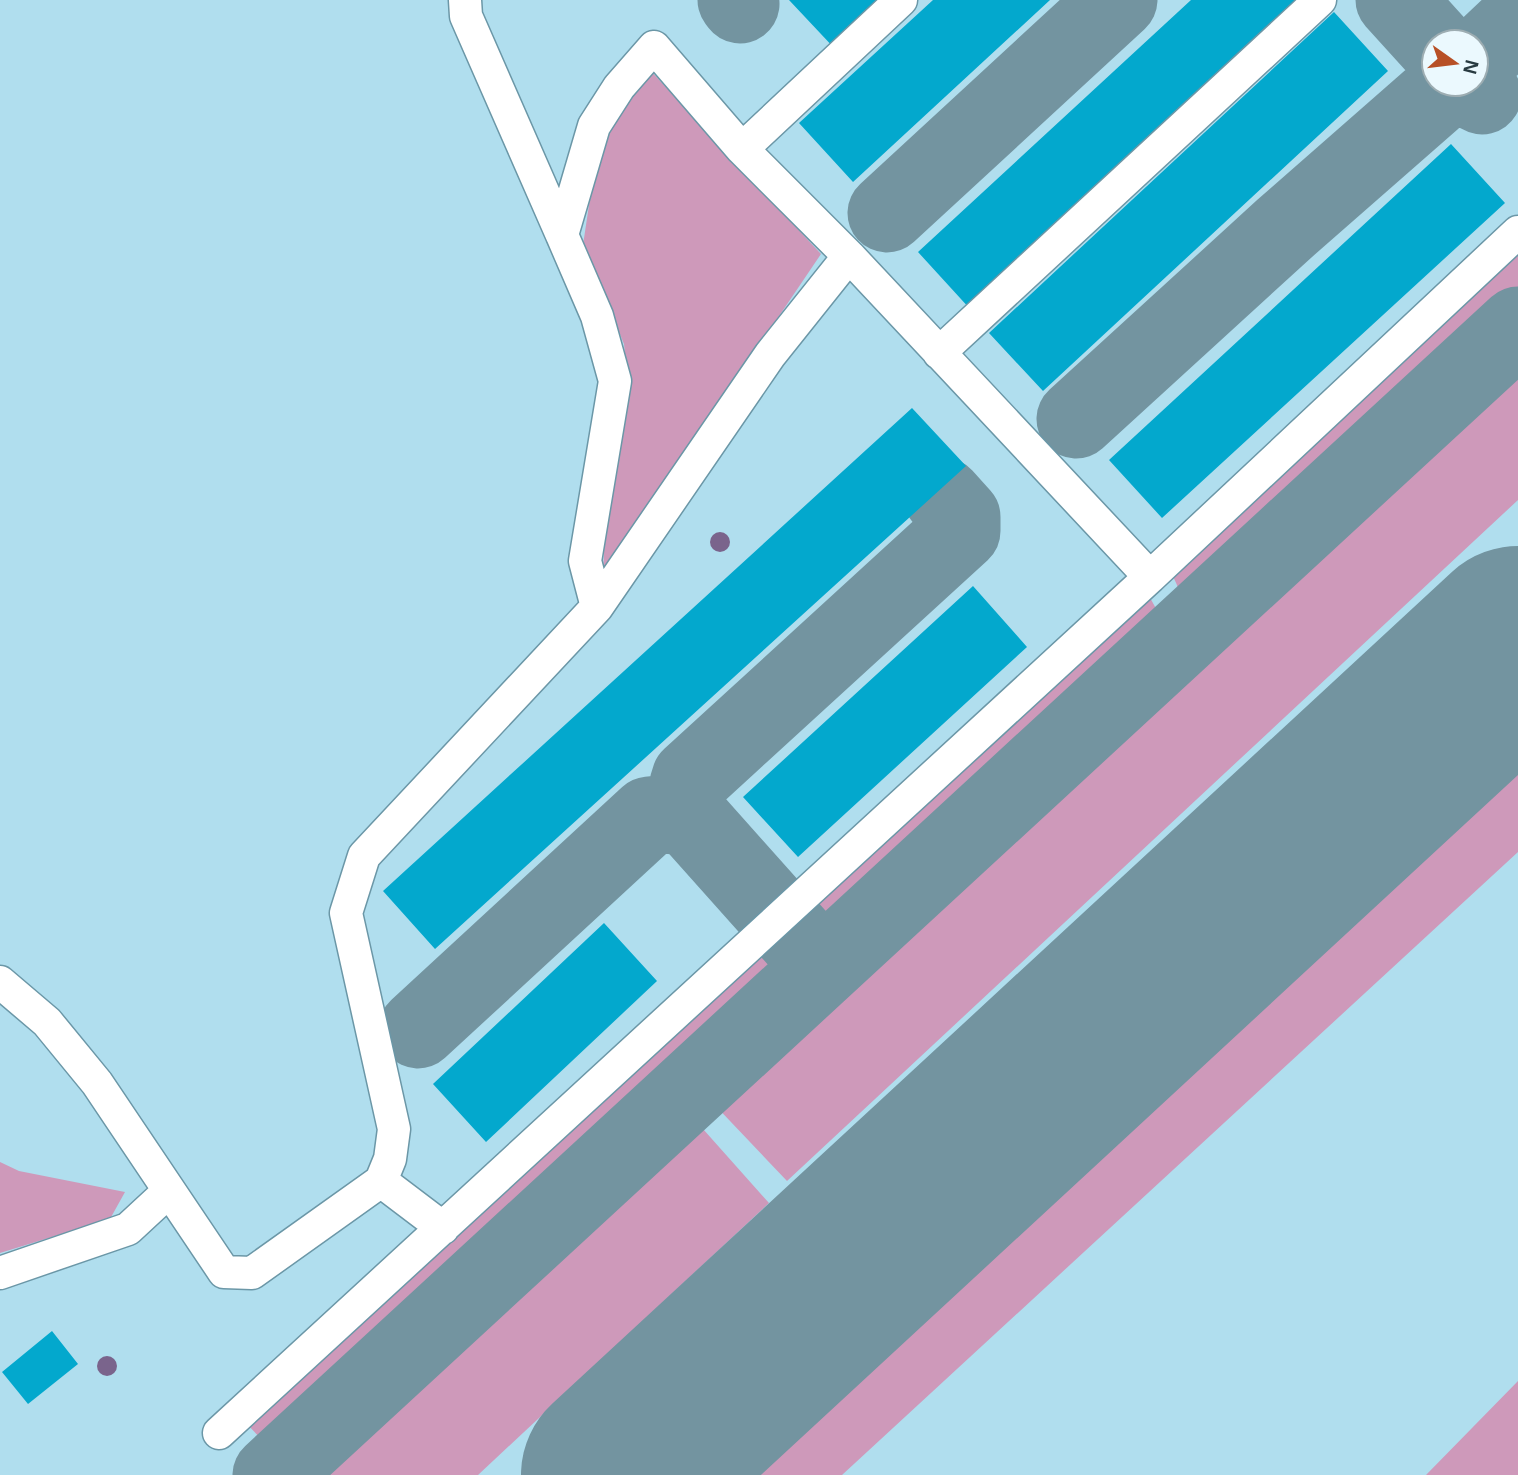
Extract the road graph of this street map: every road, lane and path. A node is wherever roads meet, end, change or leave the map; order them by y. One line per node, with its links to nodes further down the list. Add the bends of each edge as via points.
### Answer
1 (465, 0): 6 (street, via 466,16)
2 (901, 0): 4 (street)
3 (1320, 0): 8 (street)
4 (742, 149): 6 (street, via 654,47 619,87 594,126); 7 (street)
5 (1518, 232): 9 (street)
6 (562, 235): 10 (street, via 597,316 615,381 584,561)
7 (849, 256): 8 (street); 10 (street, via 770,355)
8 (939, 353): 9 (street)
9 (1150, 577): 14 (street)
10 (597, 607): 12 (street, via 364,856 346,913 394,1129)
11 (0, 982): 13 (street, via 47,1022 97,1083)
12 (381, 1181): 13 (street, via 252,1273 224,1272); 14 (street)
13 (169, 1191): 15 (street, via 128,1229)
14 (443, 1228): 16 (street)
15 (0, 1273)
16 (219, 1433)

